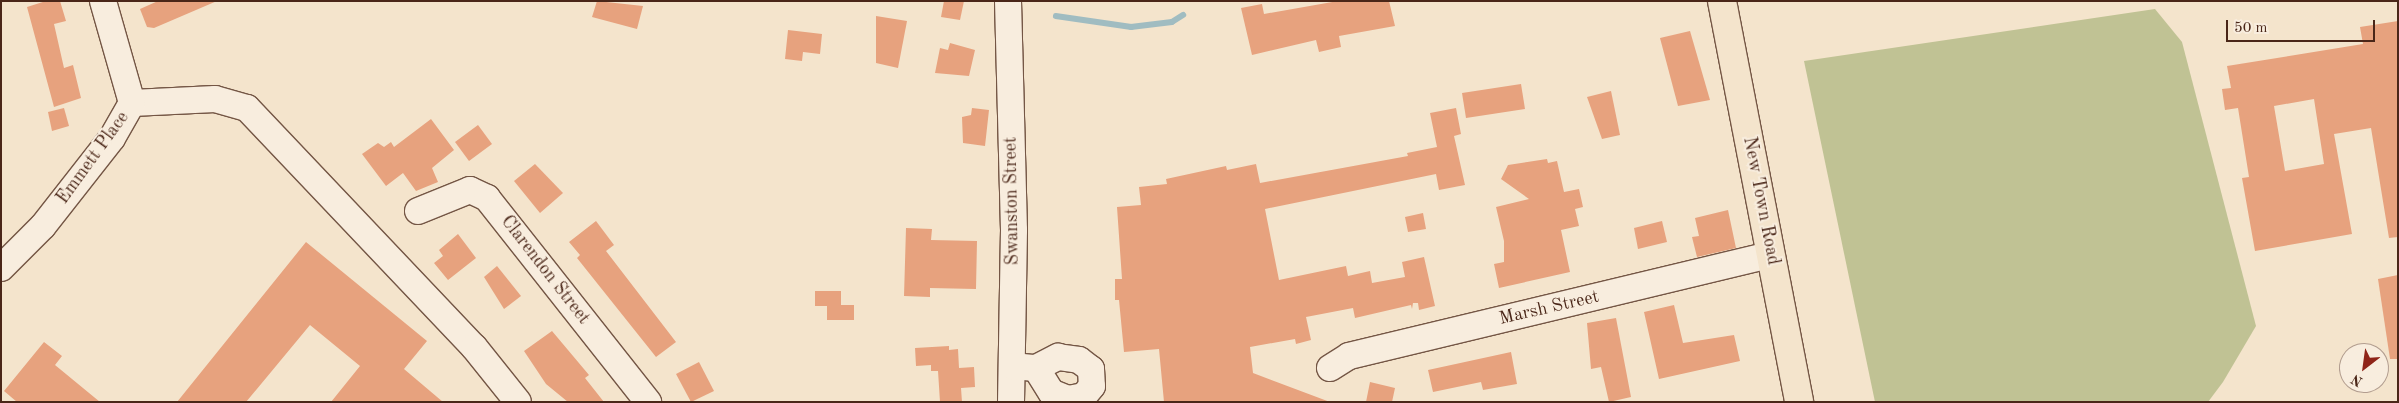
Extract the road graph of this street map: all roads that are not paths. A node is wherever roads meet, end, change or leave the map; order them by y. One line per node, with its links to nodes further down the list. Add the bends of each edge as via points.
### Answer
1 (103, 1): 4 (street, Emmett Place)
2 (1008, 1): 11 (street, Swanston Street, via 1024,367)
3 (1722, 1): 6 (main road, New Town Road)
4 (132, 103): 7 (street, Emmett Place, via 112,138 43,226); 9 (street, via 215,99 248,108 394,267 474,347)
5 (418, 212): 10 (street, Clarendon Street, via 470,190 487,198)
6 (1771, 255): 8 (street, Marsh Street, via 1349,356); 12 (main road, New Town Road)
7 (1, 268)
8 (1330, 368)
9 (518, 402)
10 (648, 402)
11 (1011, 402)
12 (1799, 402)

